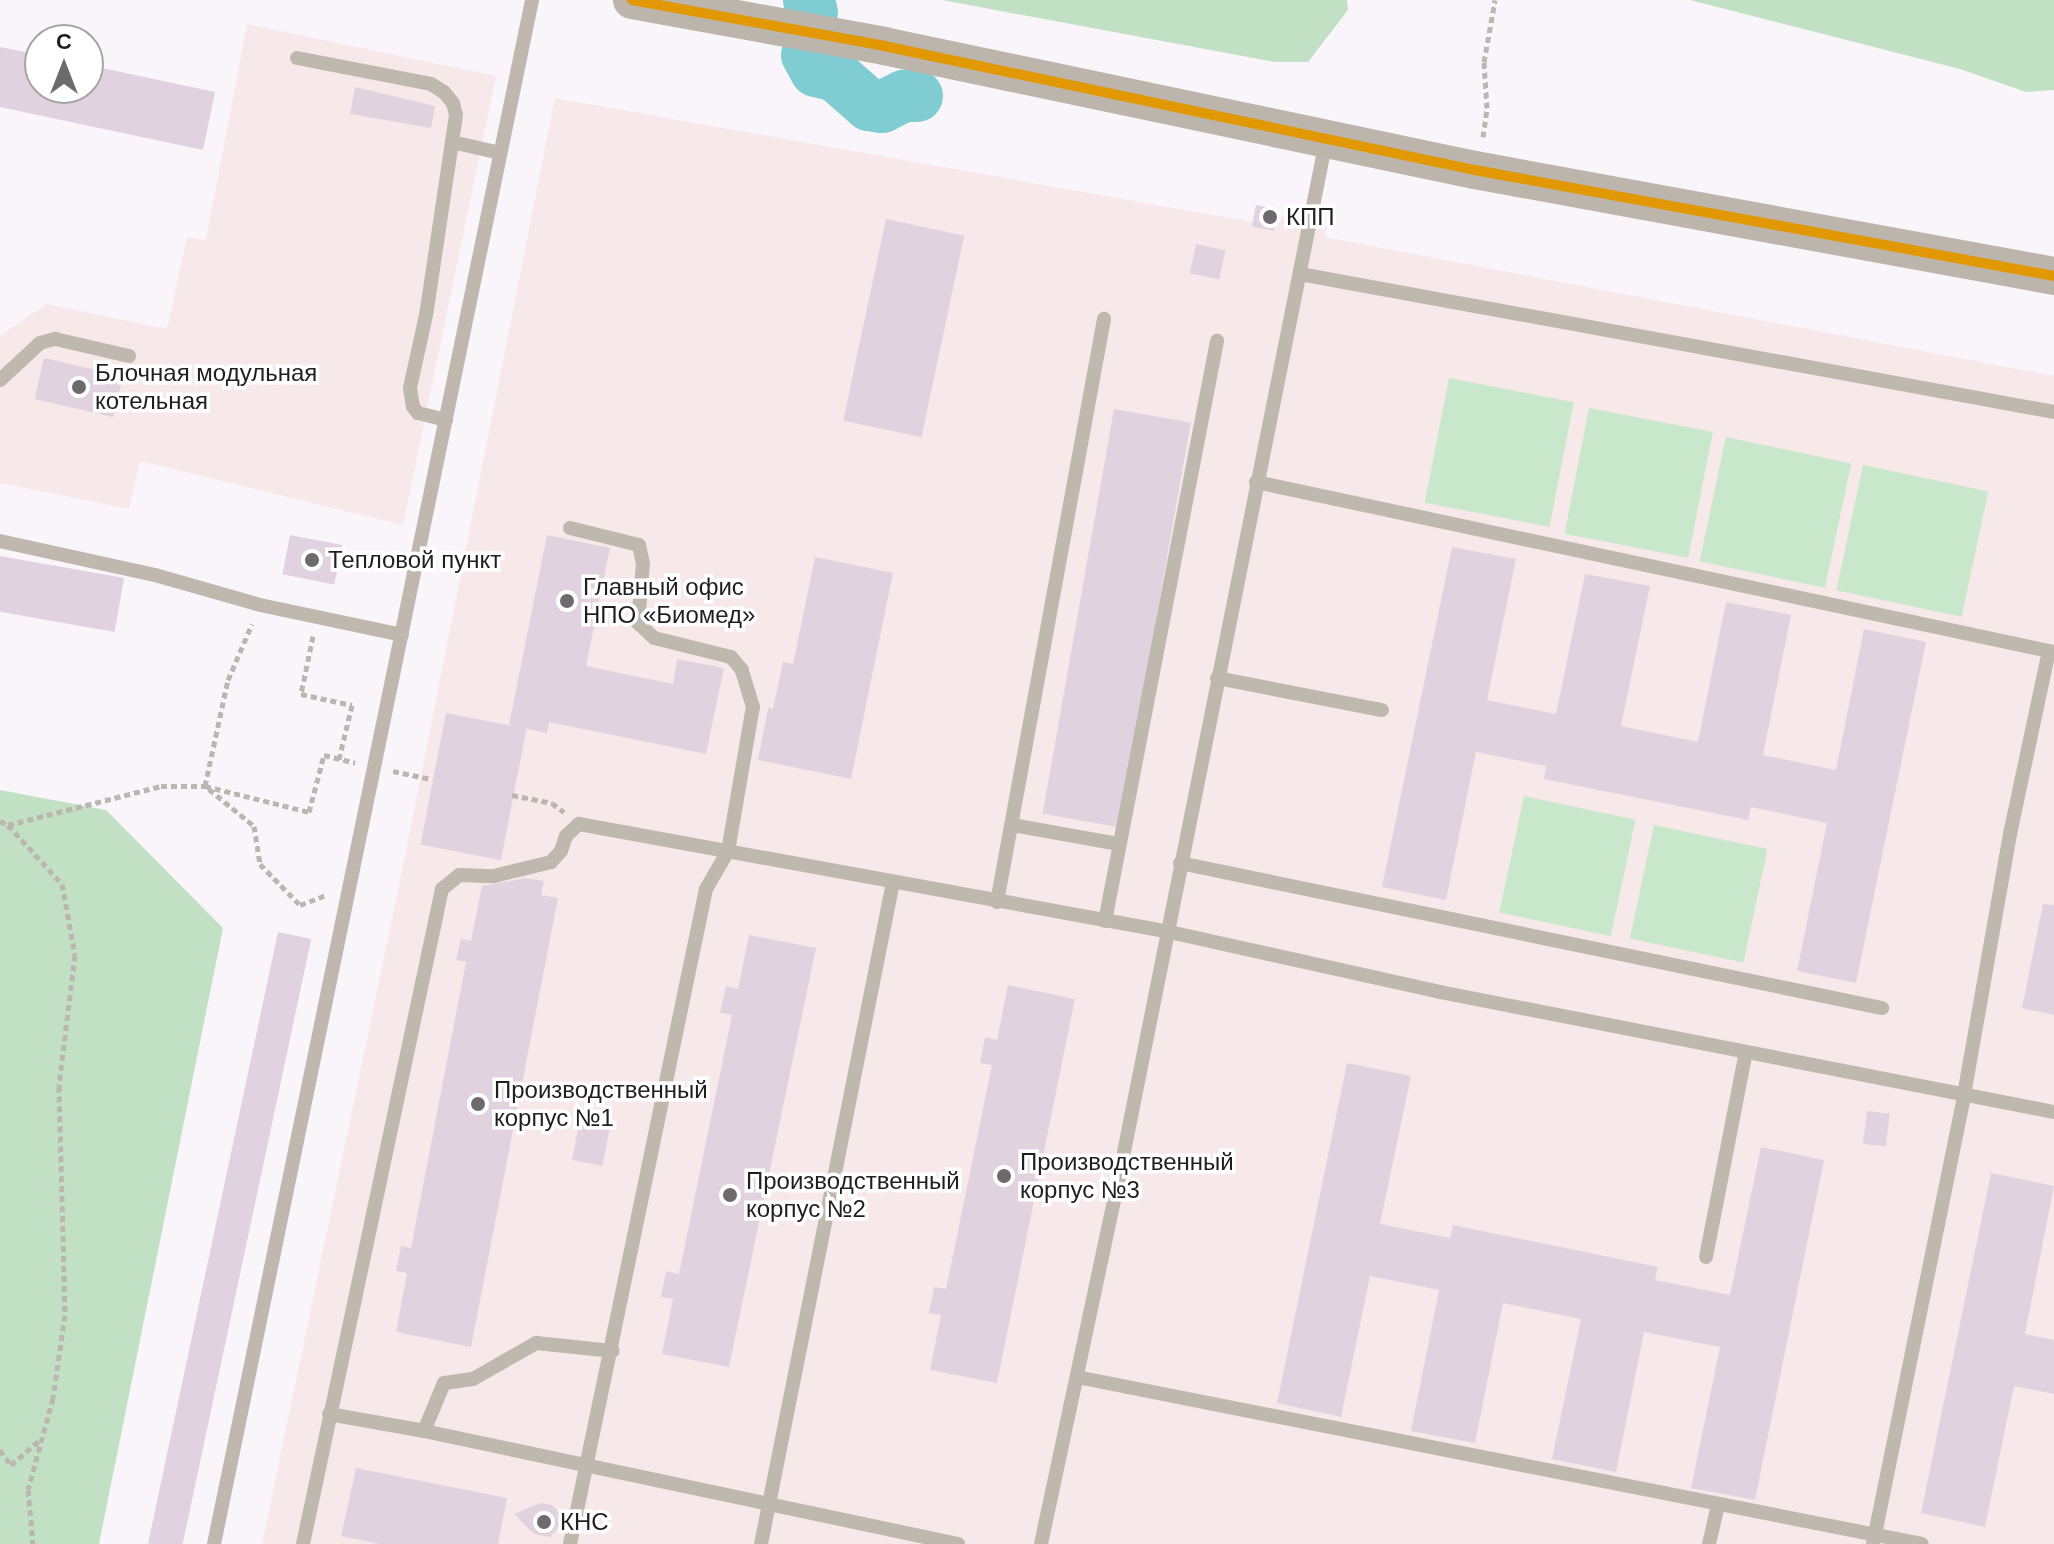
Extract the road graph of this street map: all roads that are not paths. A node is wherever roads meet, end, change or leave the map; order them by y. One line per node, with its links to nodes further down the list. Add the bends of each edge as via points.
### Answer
1 (532, 0): 7 (lane)
2 (632, 0): 3 (main road)
3 (672, 4): 5 (main road)
4 (297, 58): 6 (lane, via 431,84 444,92 456,115)
5 (1327, 139): 8 (lane); 9 (main road)
6 (452, 142): 7 (lane); 15 (lane, via 425,324 410,388 418,413)
7 (500, 153): 15 (lane)
8 (1300, 274): 14 (lane); 16 (lane)
9 (2054, 276)
10 (1104, 319): 23 (lane)
11 (1217, 341): 24 (lane)
12 (129, 356): 13 (lane, via 47,340)
13 (0, 380)
14 (2054, 412)
15 (446, 420): 19 (lane)
16 (1256, 482): 20 (lane); 21 (lane)
17 (570, 528): 25 (lane, via 639,545 643,564 637,613 645,631 667,642 723,653 742,670 753,721)
18 (0, 541): 19 (lane)
19 (402, 635): 44 (lane)
20 (2052, 652): 33 (lane, via 2010,834)
21 (1217, 678): 22 (lane); 26 (lane)
22 (1382, 710)
23 (1013, 825): 24 (lane); 28 (lane)
24 (1119, 844): 29 (lane)
25 (728, 851): 27 (lane); 36 (lane, via 706,889); 38 (lane, via 579,824 551,862 503,874 459,875 442,889)
26 (1180, 863): 30 (lane); 31 (lane)
27 (893, 882): 28 (lane); 41 (lane)
28 (997, 902): 29 (lane)
29 (1105, 921): 30 (lane)
30 (1165, 931): 32 (lane); 37 (lane)
31 (1882, 1008)
32 (1746, 1052): 33 (lane); 35 (lane)
33 (1964, 1095): 34 (lane); 43 (lane)
34 (2054, 1112)
35 (1706, 1257)
36 (613, 1351): 39 (lane, via 536,1343 473,1379 444,1383); 40 (lane)
37 (1077, 1377): 42 (lane); 49 (lane)
38 (329, 1414): 39 (lane); 45 (lane)
39 (424, 1431): 40 (lane)
40 (587, 1465): 41 (lane); 46 (lane)
41 (770, 1503): 47 (lane); 48 (lane)
42 (1718, 1505): 43 (lane); 50 (lane)
43 (1874, 1540): 51 (lane)
44 (214, 1544)
45 (303, 1544)
46 (570, 1544)
47 (761, 1544)
48 (958, 1544)
49 (1041, 1544)
50 (1709, 1544)
51 (1922, 1544)

